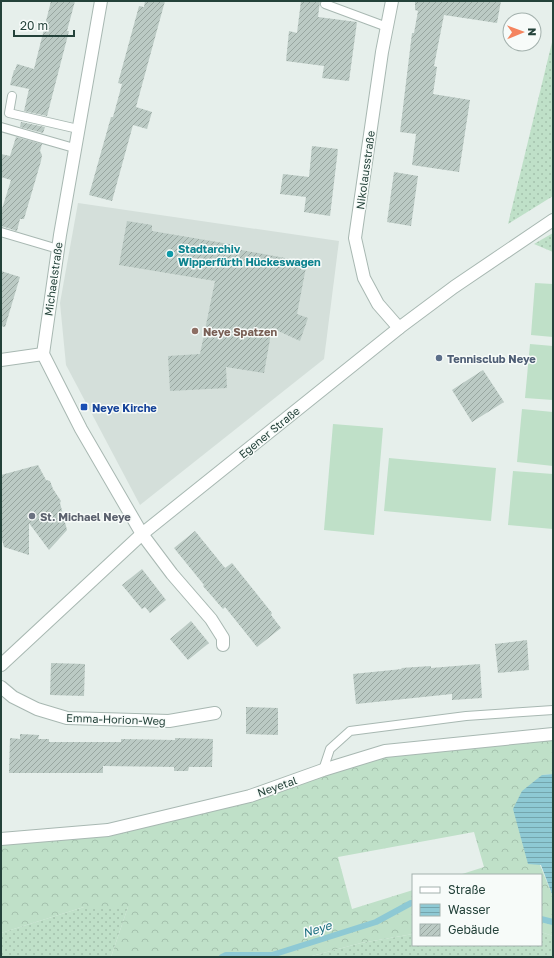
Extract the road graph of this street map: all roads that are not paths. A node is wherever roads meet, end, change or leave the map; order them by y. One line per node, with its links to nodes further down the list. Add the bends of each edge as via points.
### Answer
1 (100, 1): 7 (street, Michaelstraße)
2 (392, 1): 4 (street, Nikolausstraße)
3 (325, 4): 4 (lane)
4 (387, 28): 12 (street, Nikolausstraße, via 355,238 364,278 378,304)
5 (12, 96): 7 (lane, via 9,113)
6 (1, 127): 8 (lane)
7 (78, 129): 8 (street, Michaelstraße)
8 (74, 148): 11 (street, Michaelstraße)
9 (553, 220): 12 (street, Egener Straße)
10 (1, 232): 11 (lane)
11 (58, 249): 13 (street, Michaelstraße)
12 (398, 328): 15 (street, Egener Straße)
13 (43, 354): 14 (street); 15 (street, via 80,429)
14 (1, 360)
15 (142, 534): 16 (street, via 211,619 223,638); 17 (street, Egener Straße)
16 (223, 645)
17 (1, 665)
18 (1, 687): 20 (street, Emma-Horion-Weg, via 13,697 37,709 67,718 169,721)
19 (553, 710): 22 (lane, via 466,716 350,731 330,749)
20 (215, 713)
21 (553, 734): 22 (street, Neyetal, via 386,751)
22 (323, 770): 23 (street, Neyetal, via 250,796 108,830)
23 (1, 839)

